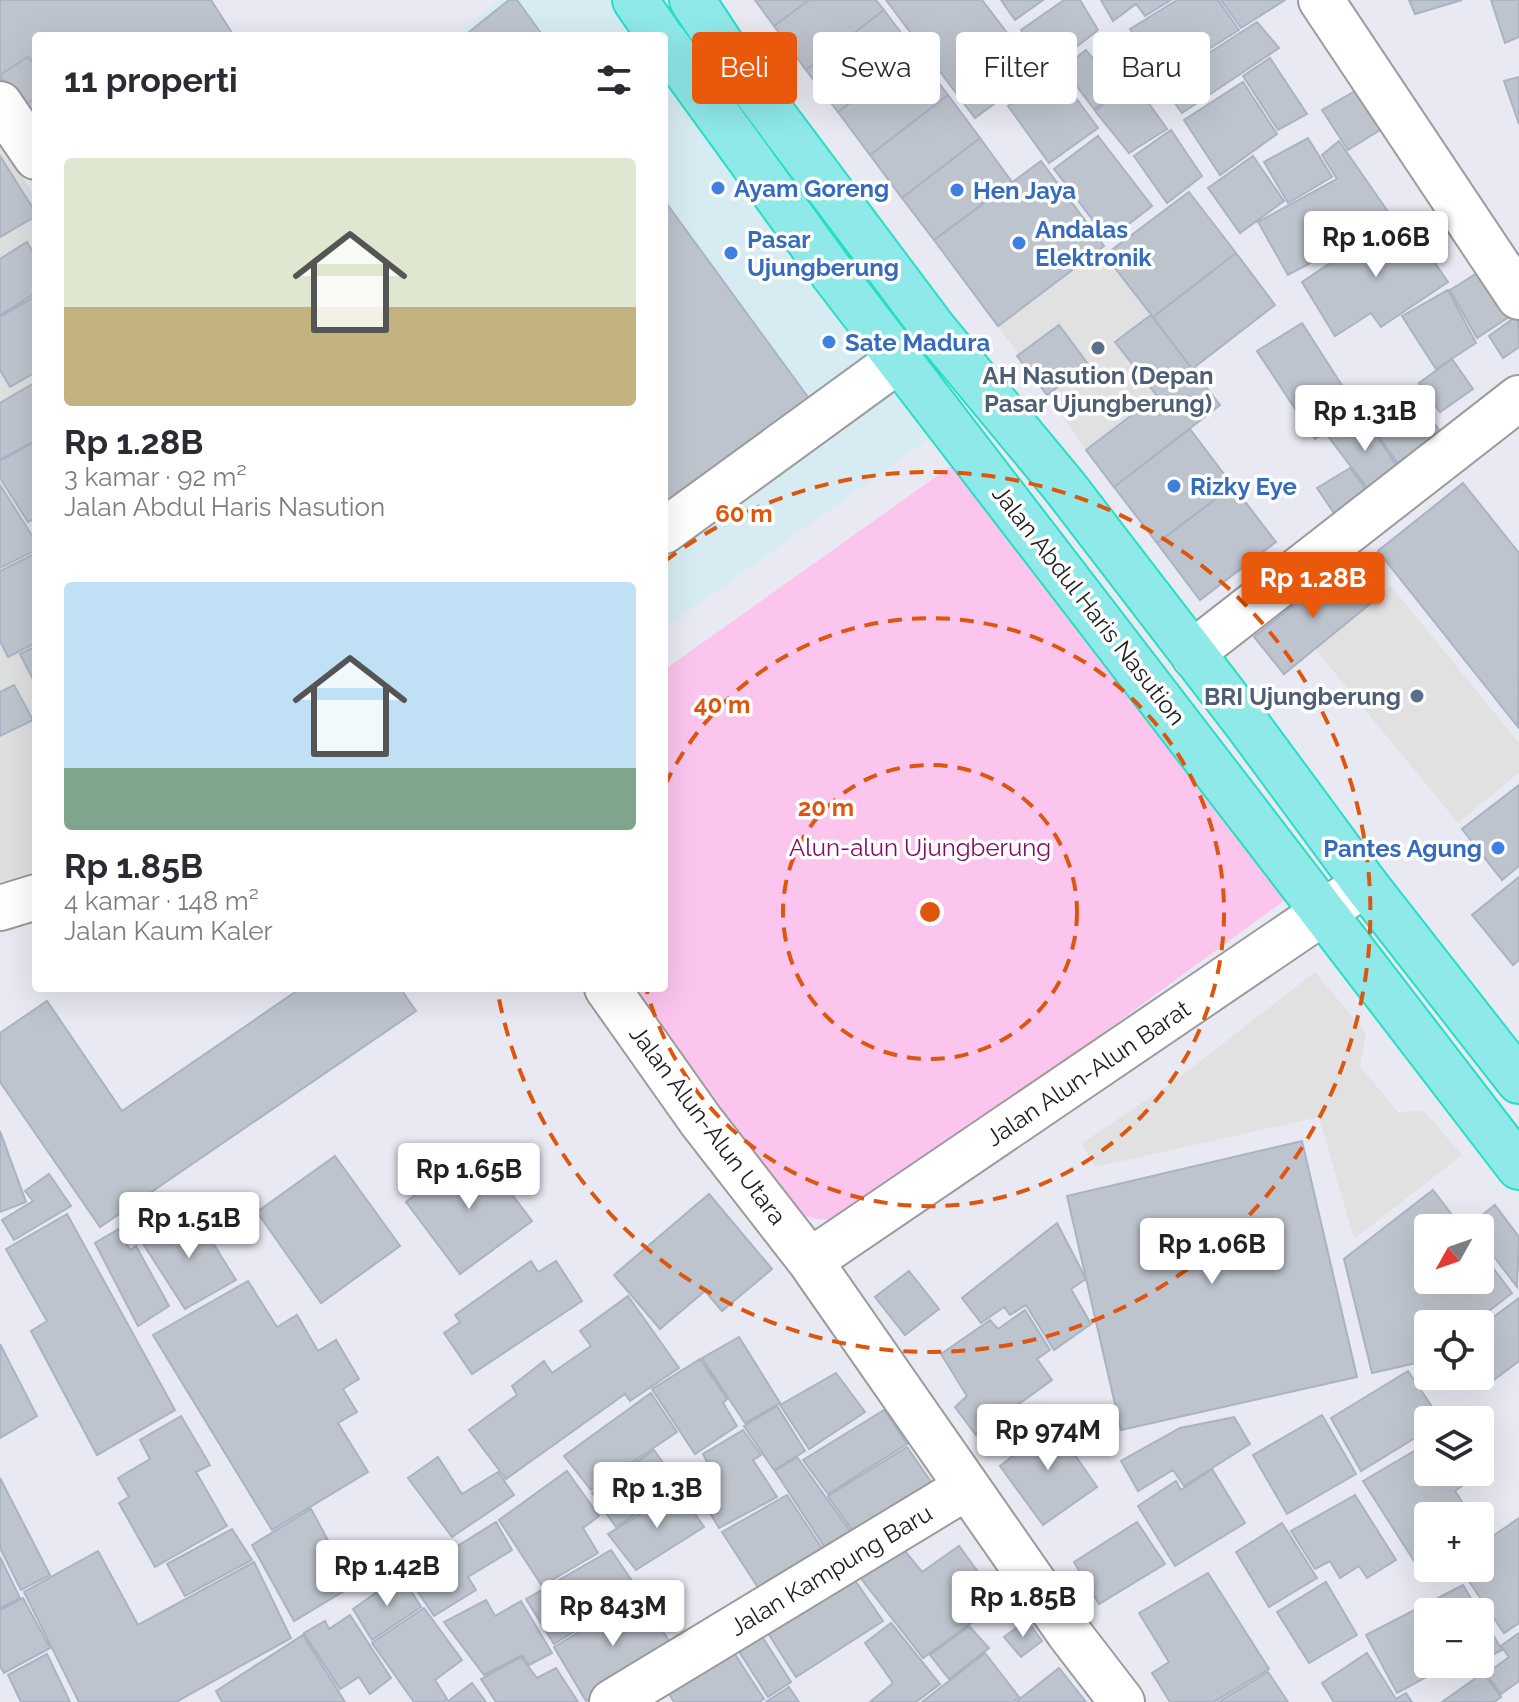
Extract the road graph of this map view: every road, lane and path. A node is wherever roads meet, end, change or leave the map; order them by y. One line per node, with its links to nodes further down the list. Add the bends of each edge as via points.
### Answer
1 (635, 0): 4 (highway)
2 (692, 0): 12 (highway, via 933,328 1064,486)
3 (1321, 0): 8 (street)
4 (657, 32)
5 (668, 47): 9 (highway, Jalan Abdul Haris Nasution)
6 (0, 104): 7 (street)
7 (32, 151)
8 (1519, 297)
9 (900, 359): 11 (street); 16 (highway, Jalan Abdul Haris Nasution)
10 (1519, 398): 12 (street)
11 (668, 528)
12 (1194, 656): 13 (highway)
13 (1365, 884): 16 (street, Jalan Alun-Alun Barat); 18 (highway)
14 (32, 898): 15 (street)
15 (0, 908)
16 (1324, 914): 19 (highway, Jalan Abdul Haris Nasution); 20 (street, Jalan Alun-Alun Barat)
17 (610, 992): 20 (street, Jalan Alun-Alun Utara)
18 (1519, 1081)
19 (1519, 1167)
20 (810, 1261): 21 (street, Jalan Alun-Alun Utara)
21 (967, 1487): 22 (street, Jalan Kampung Baru); 23 (street, Jalan Alun-Alun Utara)
22 (629, 1698)
23 (1122, 1702)

